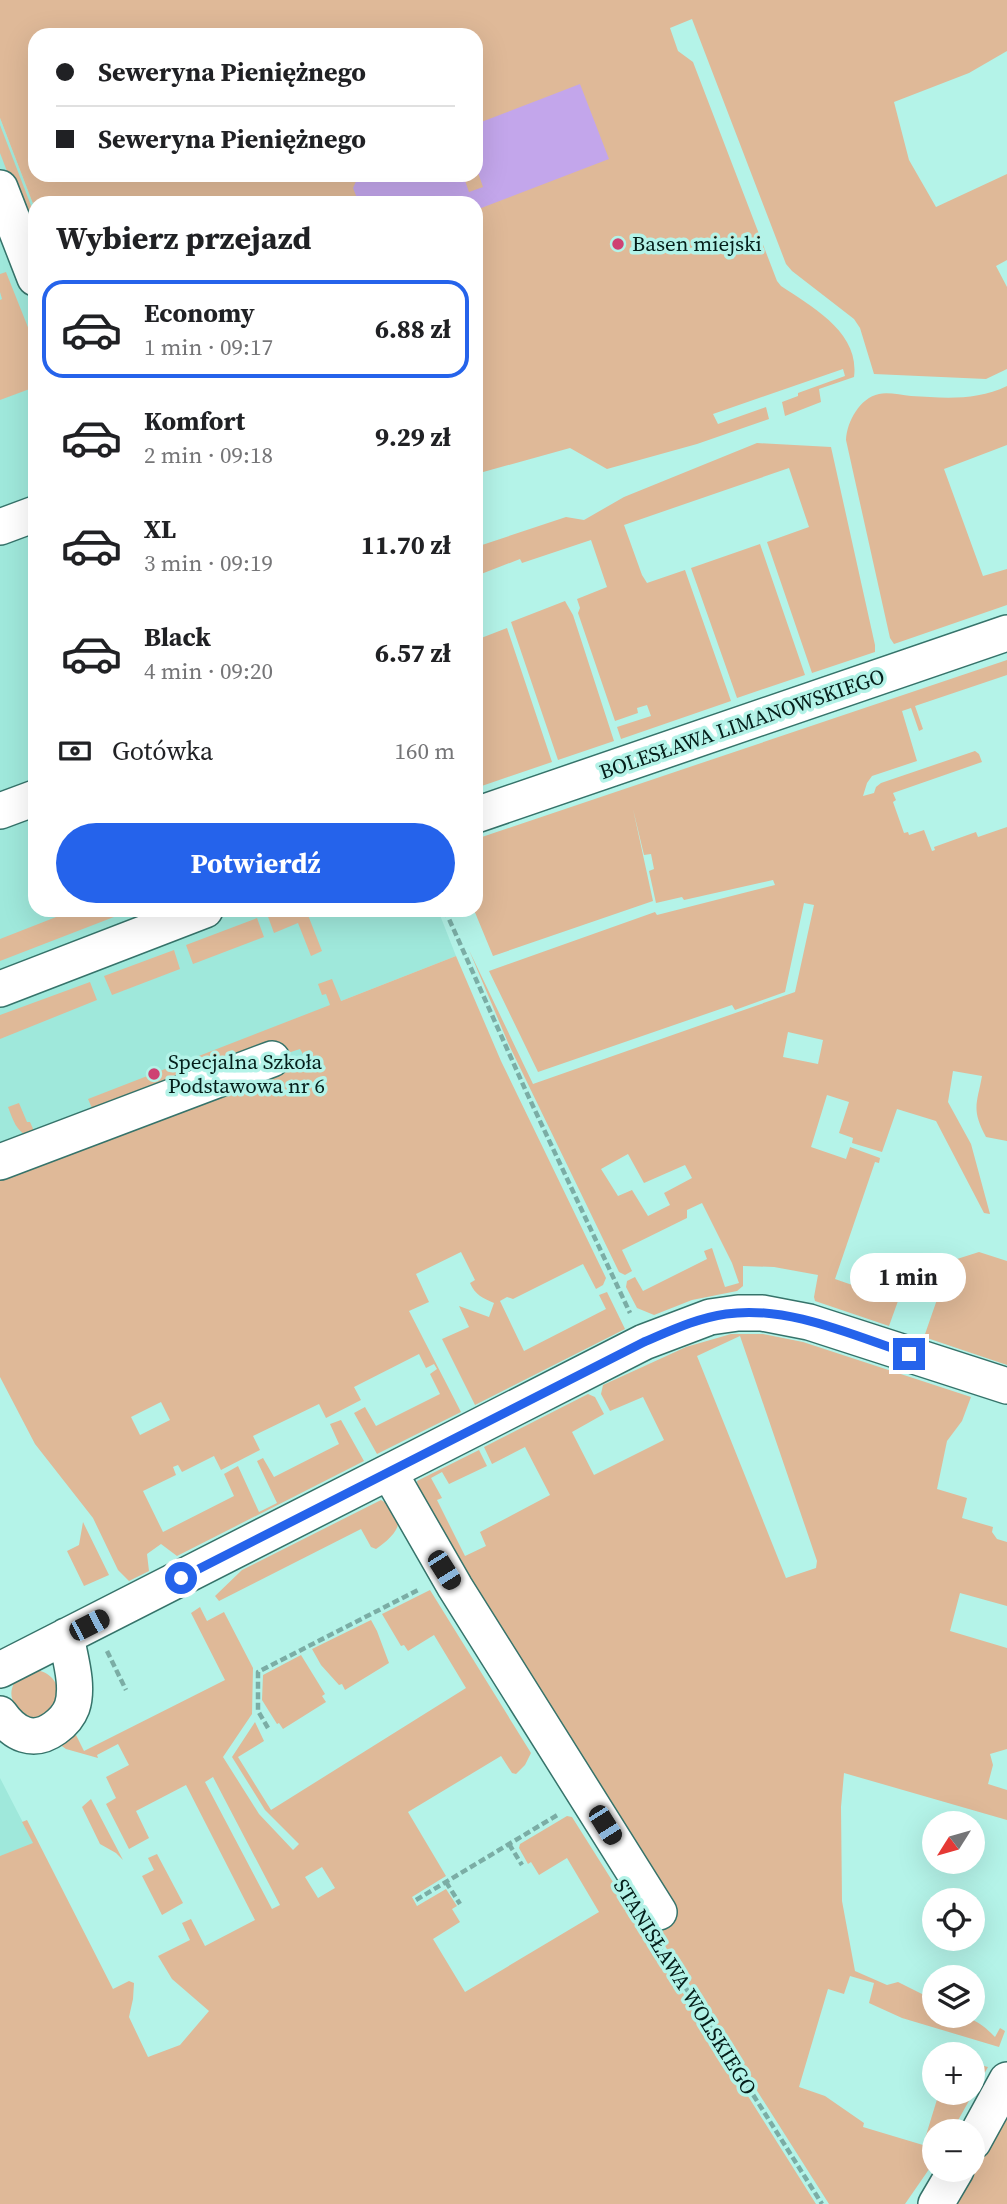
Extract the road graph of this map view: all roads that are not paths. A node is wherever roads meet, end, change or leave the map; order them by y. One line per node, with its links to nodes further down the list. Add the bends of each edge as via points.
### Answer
1 (0, 188): 2 (street)
2 (28, 260)
3 (28, 517): 4 (street)
4 (0, 527)
5 (1007, 633): 8 (street, BOLESŁAWA LIMANOWSKIEGO)
6 (28, 801): 7 (street)
7 (0, 811)
8 (483, 813)
9 (187, 917): 10 (street)
10 (0, 989)
11 (272, 1059): 12 (street)
12 (0, 1161)
13 (1007, 1386): 14 (street, via 809,1322 762,1313 724,1314 644,1342)
14 (388, 1472): 15 (street); 18 (street, STANISŁAWA WOLSKIEGO)
15 (66, 1636): 16 (street); 17 (street, via 74,1692 66,1717 36,1737 22,1735)
16 (0, 1670)
17 (0, 1714)
18 (656, 1924)
19 (1007, 2080): 20 (street)
20 (985, 2119)
21 (949, 2182): 22 (street)
22 (936, 2204)

